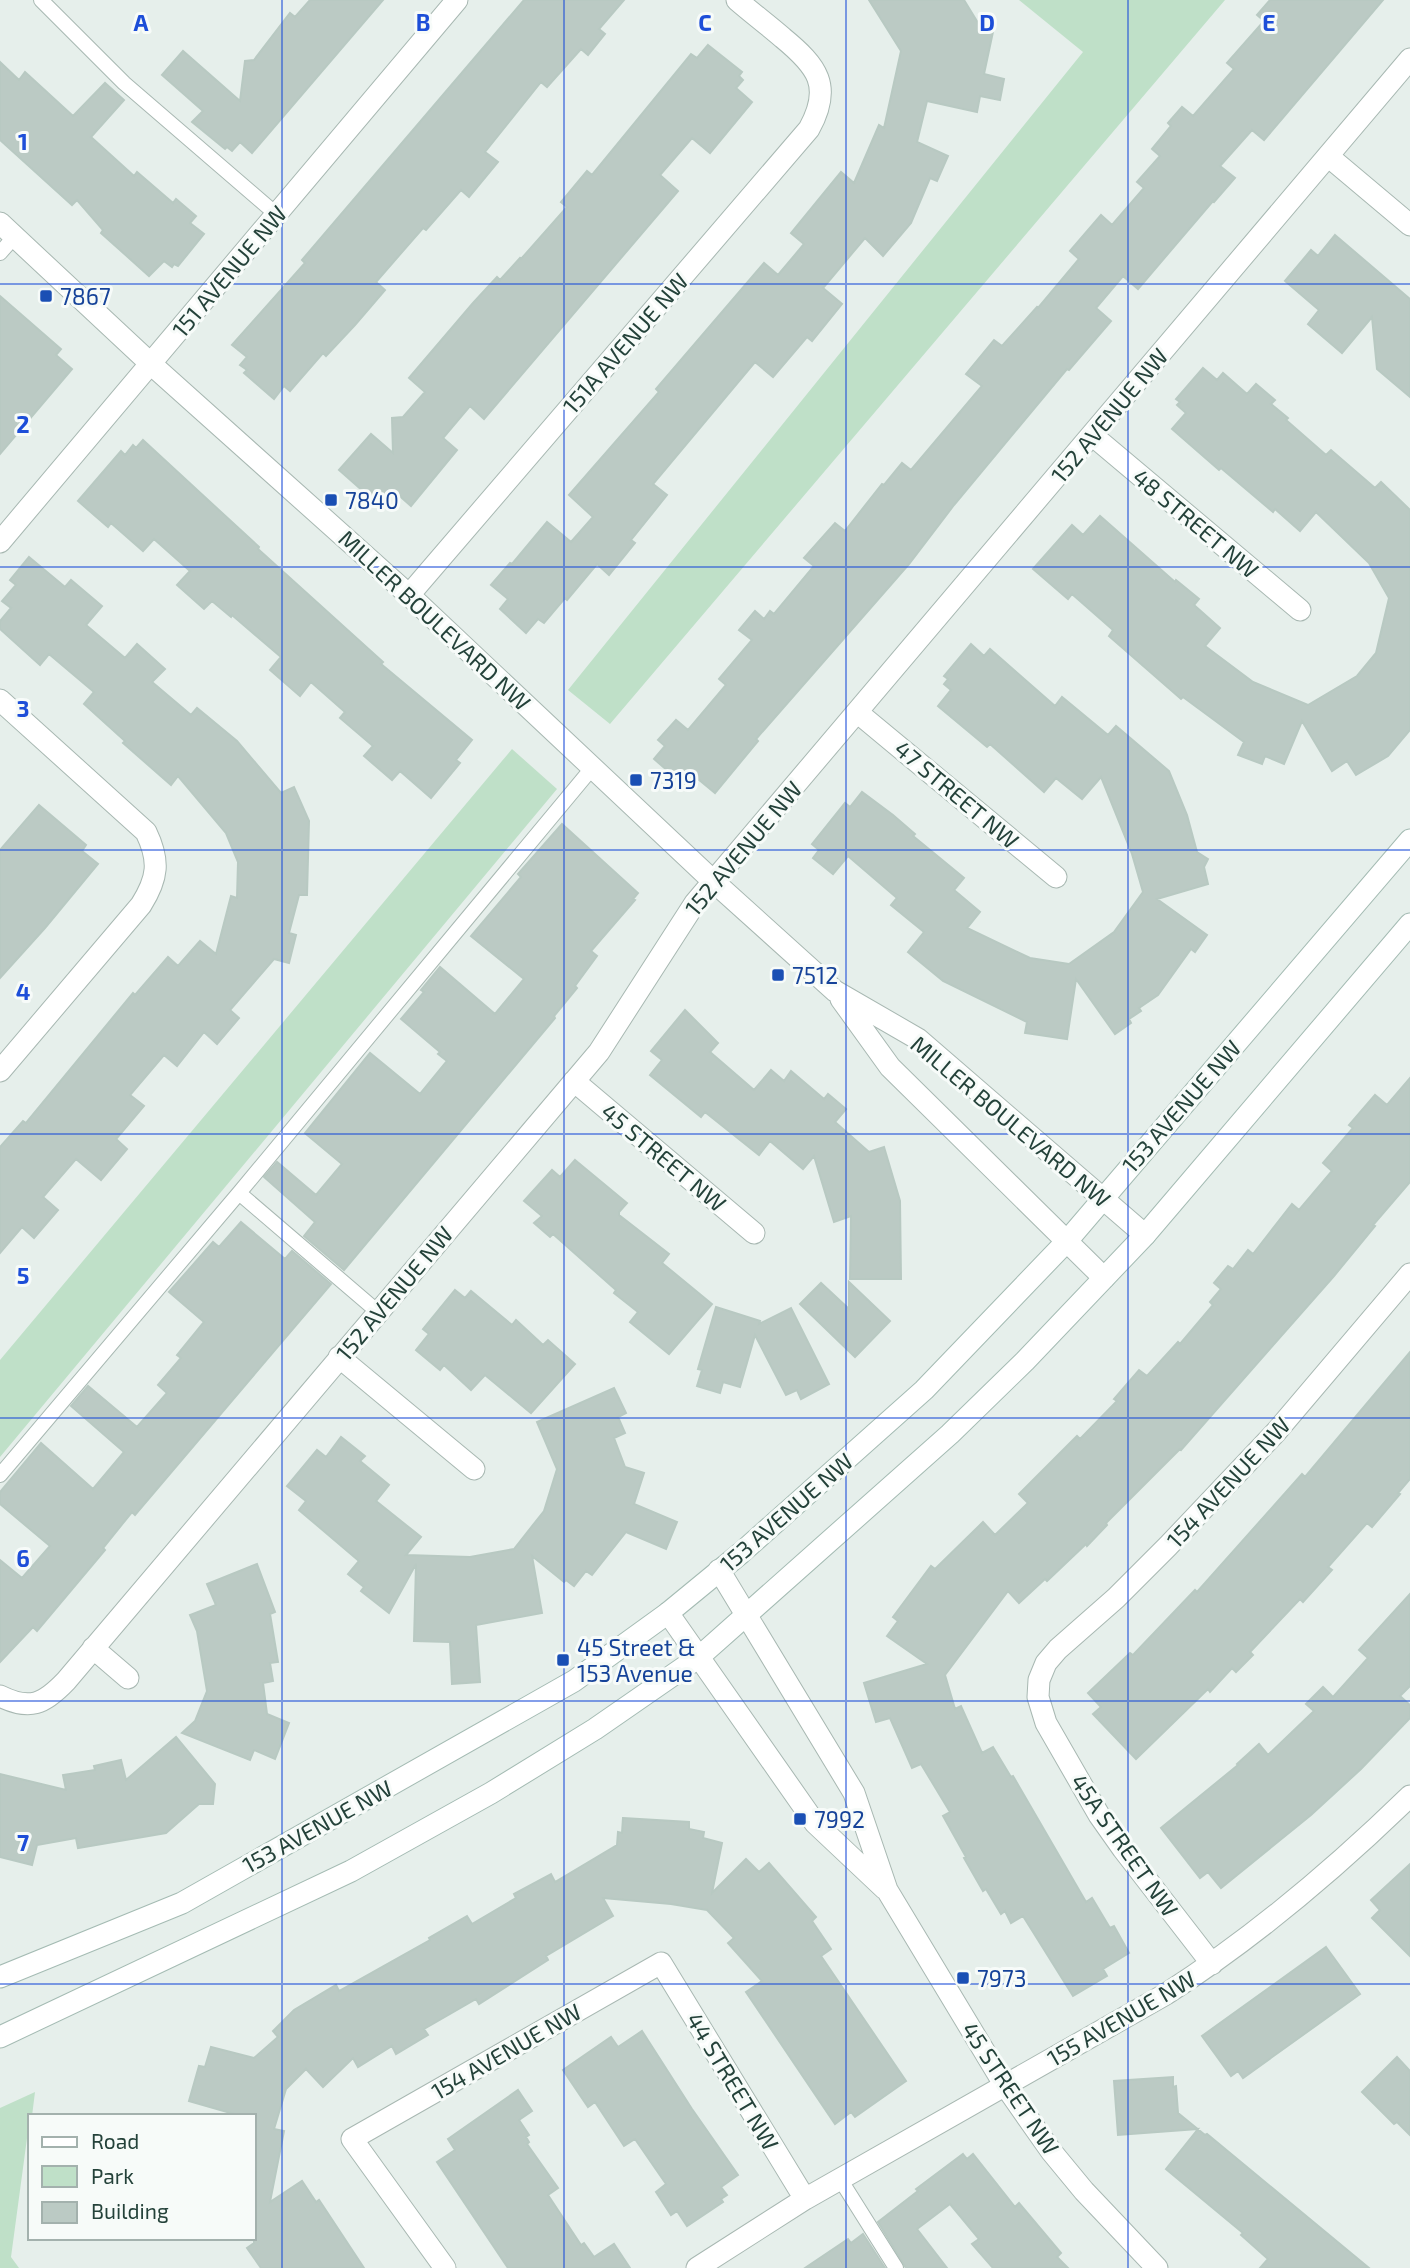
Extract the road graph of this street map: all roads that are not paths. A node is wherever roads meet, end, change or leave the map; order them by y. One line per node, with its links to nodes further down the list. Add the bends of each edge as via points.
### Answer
1 (41, 0): 6 (lane, via 124,83)
2 (457, 0): 6 (street, 151 AVENUE NW)
3 (737, 0): 13 (street, 151A AVENUE NW, via 804,55 817,72 820,102 809,129)
4 (1410, 59): 5 (street, 152 AVENUE NW)
5 (1328, 156): 7 (street); 11 (street, 152 AVENUE NW)
6 (276, 214): 10 (street, 151 AVENUE NW)
7 (1410, 225)
8 (7, 229): 9 (lane); 10 (street, MILLER BOULEVARD NW)
9 (0, 253)
10 (151, 363): 12 (street, 151 AVENUE NW); 13 (street, MILLER BOULEVARD NW)
11 (1092, 435): 14 (street, 48 STREET NW); 16 (street, 152 AVENUE NW)
12 (0, 542)
13 (409, 595): 17 (street, MILLER BOULEVARD NW)
14 (1300, 610)
15 (0, 700): 23 (street, via 146,832 153,847 155,876 141,905)
16 (857, 712): 19 (street, 47 STREET NW); 20 (street, 152 AVENUE NW)
17 (593, 767): 20 (street, MILLER BOULEVARD NW); 25 (lane)
18 (1410, 840): 26 (street, 153 AVENUE NW)
19 (1056, 877)
20 (713, 881): 22 (street, MILLER BOULEVARD NW); 24 (street, 152 AVENUE NW, via 612,1033)
21 (1410, 924): 28 (street)
22 (835, 991): 26 (street, MILLER BOULEVARD NW, via 918,1040); 29 (street, MILLER BOULEVARD NW, via 890,1067)
23 (0, 1071)
24 (574, 1081): 27 (street, 45 STREET NW); 32 (street, 152 AVENUE NW)
25 (239, 1193): 32 (lane); 35 (lane)
26 (1103, 1198): 28 (street, MILLER BOULEVARD NW); 29 (street, 153 AVENUE NW)
27 (754, 1233)
28 (1145, 1235): 31 (street)
29 (1067, 1241): 31 (street, MILLER BOULEVARD NW); 36 (street, 153 AVENUE NW, via 924,1390)
30 (1410, 1274): 42 (street, 154 AVENUE NW, via 1276,1432 1116,1598 1058,1649)
31 (1104, 1278): 38 (street, via 950,1434)
32 (378, 1312): 33 (street, 152 AVENUE NW)
33 (340, 1357): 34 (street); 39 (street, 152 AVENUE NW)
34 (474, 1469)
35 (0, 1475)
36 (719, 1570): 37 (street, 153 AVENUE NW); 38 (street, 45 STREET NW)
37 (668, 1613): 40 (street, 45 STREET NW); 48 (street, 153 AVENUE NW, via 573,1681 182,1903)
38 (748, 1616): 40 (street); 45 (street, 45 STREET NW, via 854,1793)
39 (93, 1648): 41 (street); 43 (street, 152 AVENUE NW, via 47,1700 18,1704)
40 (699, 1657): 45 (street, 45 STREET NW, via 815,1823); 49 (street, via 491,1793 351,1871)
41 (128, 1678)
42 (1039, 1680): 47 (street, 45A STREET NW, via 1038,1697 1046,1723 1099,1815)
43 (0, 1696)
44 (1410, 1796): 47 (street, 155 AVENUE NW, via 1298,1898)
45 (887, 1890): 50 (street, 45 STREET NW)
46 (661, 1964): 52 (street, 44 STREET NW); 53 (street, 154 AVENUE NW, via 352,2139)
47 (1212, 1964): 50 (street, 155 AVENUE NW)
48 (0, 1977)
49 (0, 2037)
50 (1004, 2084): 51 (street, 155 AVENUE NW); 56 (street, 45 STREET NW, via 1084,2192)
51 (840, 2179): 52 (street, 155 AVENUE NW); 55 (lane)
52 (805, 2199): 54 (street, 155 AVENUE NW)
53 (445, 2268)
54 (697, 2268)
55 (896, 2268)
56 (1157, 2268)

